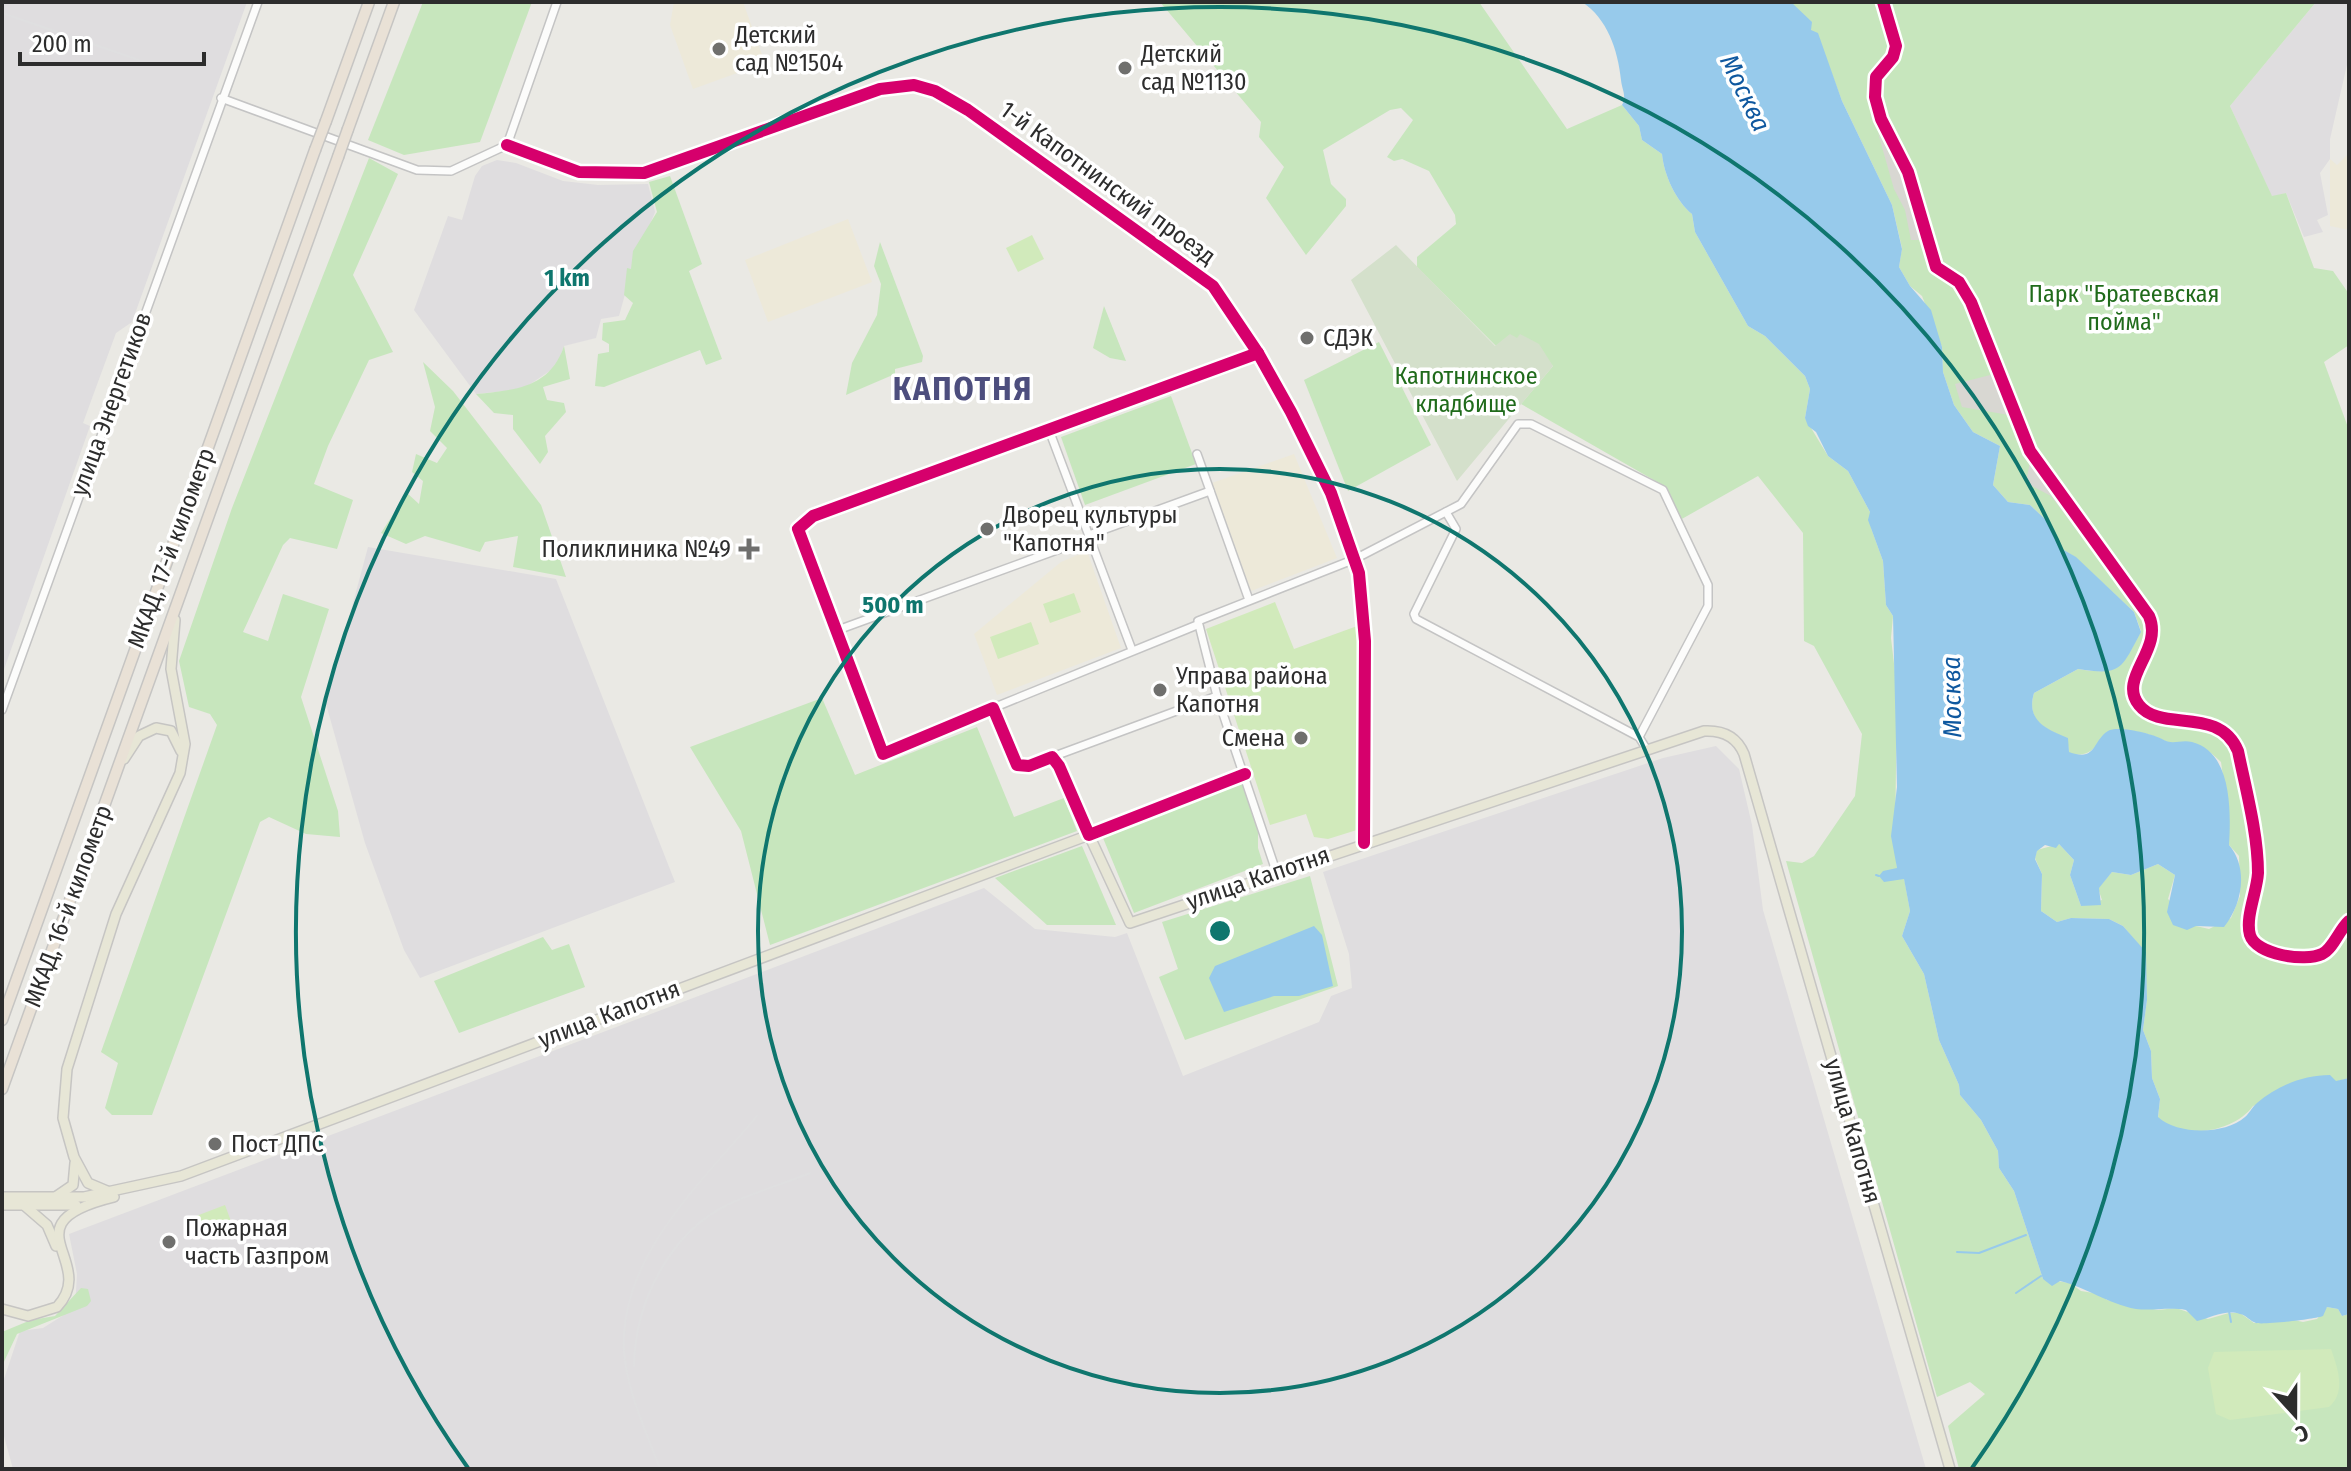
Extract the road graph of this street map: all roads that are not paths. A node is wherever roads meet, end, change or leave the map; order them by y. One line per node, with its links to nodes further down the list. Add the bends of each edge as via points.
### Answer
1 (258, 2): 5 (street, улица Энергетиков)
2 (369, 2): 31 (highway, МКАД, 17-й километр, bridge)
3 (394, 2): 14 (highway, МКАД, 17-й километр, bridge)
4 (557, 2): 6 (street)
5 (221, 98): 6 (street, via 417,170 451,171); 21 (street, улица Энергетиков)
6 (507, 145): 7 (street, 1-й Капотнинский проезд, via 579,172 644,173 861,93 914,85 968,110 1190,268 1219,292)
7 (1258, 353): 8 (street); 13 (street, 1-й Капотнинский проезд, via 1331,493)
8 (1049, 430): 12 (street); 17 (street, via 802,522 798,529)
9 (1197, 454): 10 (street)
10 (1210, 491): 12 (street); 15 (street)
11 (1446, 512): 13 (street); 22 (street, via 1456,529 1416,619); 22 (street, via 1461,504 1518,424 1525,423 1663,490 1710,596)
12 (1089, 536): 17 (street); 18 (street)
13 (1355, 559): 15 (street); 29 (street, 1-й Капотнинский проезд, via 1365,641)
14 (178, 600): 25 (main road, via 171,669 185,744); 26 (highway, МКАД, 17-й километр)
15 (1249, 600): 16 (street, via 1205,616)
16 (1197, 625): 18 (street); 19 (street)
17 (835, 631): 20 (street, via 883,754)
18 (1132, 650): 20 (street)
19 (1217, 696): 24 (street); 27 (street)
20 (993, 708): 24 (street, via 1017,765)
21 (2, 710)
22 (1639, 737): 23 (street)
23 (1647, 750): 29 (main road, улица Капотня); 42 (main road, улица Капотня, via 1715,730 1732,737 1744,754)
24 (1052, 757): 28 (street)
25 (183, 760): 26 (main road, via 175,736 156,728 139,736); 33 (main road, via 116,914 67,1069 63,1118)
26 (118, 768): 32 (highway, МКАД, 16-й километр)
27 (1245, 774): 28 (street); 30 (street)
28 (1089, 835): 30 (main road, улица Капотня, via 1130,923); 34 (main road, улица Капотня)
29 (1364, 843): 30 (main road, улица Капотня)
30 (1276, 871)
31 (3, 1017)
32 (2, 1089)
33 (74, 1157): 35 (main road, via 88,1183); 37 (main road, via 73,1185)
34 (168, 1180): 35 (main road); 38 (main road)
35 (114, 1192): 37 (main road)
36 (2, 1197): 37 (main road)
37 (51, 1199)
38 (87, 1204): 40 (main road); 41 (main road, via 60,1221 68,1284 63,1300 39,1315)
39 (2, 1205): 40 (main road)
40 (25, 1206): 41 (main road, via 52,1232 64,1286 54,1305 37,1313)
41 (2, 1308)
42 (1950, 1469)

